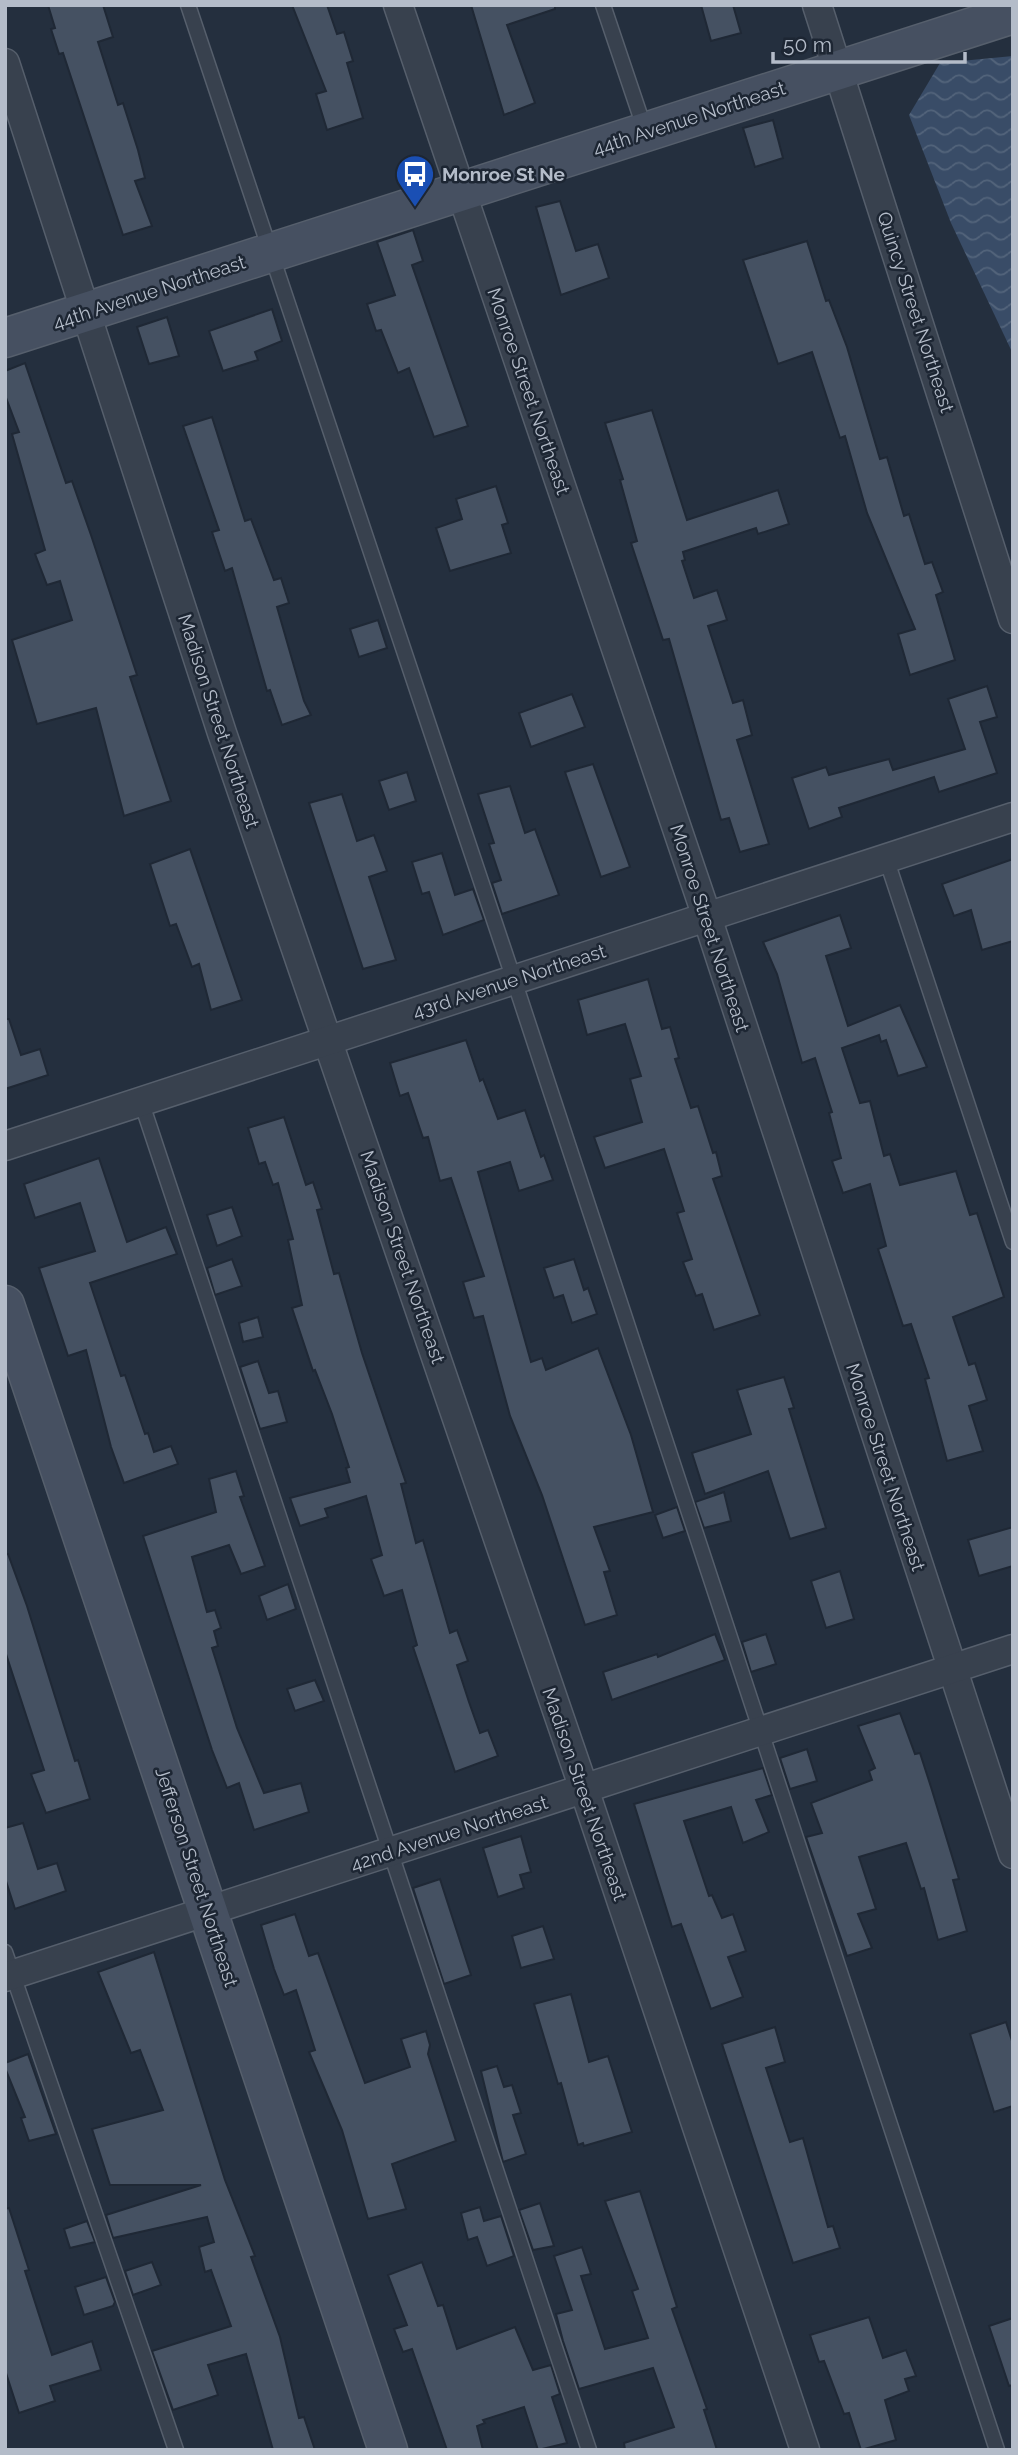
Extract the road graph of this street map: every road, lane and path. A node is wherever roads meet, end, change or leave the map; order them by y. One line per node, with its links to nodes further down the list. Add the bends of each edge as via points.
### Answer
1 (188, 5): 10 (lane)
2 (398, 5): 9 (street, Monroe Street Northeast)
3 (603, 5): 8 (lane)
4 (817, 5): 7 (street, Quincy Street Northeast)
5 (1013, 14): 7 (street, 44th Avenue Northeast)
6 (5, 63): 11 (street, Madison Street Northeast)
7 (839, 70): 8 (street, 44th Avenue Northeast); 13 (street, Quincy Street Northeast)
8 (646, 132): 9 (street, 44th Avenue Northeast)
9 (462, 191): 10 (street, 44th Avenue Northeast); 16 (street, Monroe Street Northeast)
10 (270, 253): 11 (street, 44th Avenue Northeast); 17 (lane)
11 (86, 312): 12 (street, 44th Avenue Northeast); 18 (street, Madison Street Northeast, via 222,733)
12 (5, 338)
13 (1013, 619)
14 (1013, 817): 15 (street, 43rd Avenue Northeast)
15 (886, 858): 16 (street, 43rd Avenue Northeast); 21 (lane)
16 (707, 917): 17 (street, 43rd Avenue Northeast); 24 (street, Monroe Street Northeast)
17 (514, 980): 18 (street, 43rd Avenue Northeast); 25 (lane)
18 (328, 1040): 19 (street, 43rd Avenue Northeast); 26 (street, Madison Street Northeast)
19 (141, 1101): 20 (street, 43rd Avenue Northeast); 27 (lane)
20 (5, 1146)
21 (1013, 1242)
22 (5, 1305): 29 (street, Jefferson Street Northeast)
23 (1013, 1649): 24 (street, 42nd Avenue Northeast)
24 (952, 1668): 25 (street, 42nd Avenue Northeast); 28 (street, Monroe Street Northeast)
25 (760, 1731): 26 (street, 42nd Avenue Northeast); 35 (lane)
26 (584, 1789): 27 (street, 42nd Avenue Northeast); 34 (street, Madison Street Northeast)
27 (392, 1852): 29 (street, 42nd Avenue Northeast); 33 (lane)
28 (1013, 1854)
29 (208, 1912): 30 (street, 42nd Avenue Northeast); 32 (street, Jefferson Street Northeast)
30 (8, 1968): 31 (lane)
31 (176, 2450)
32 (388, 2450)
33 (589, 2450)
34 (805, 2450)
35 (998, 2450)

